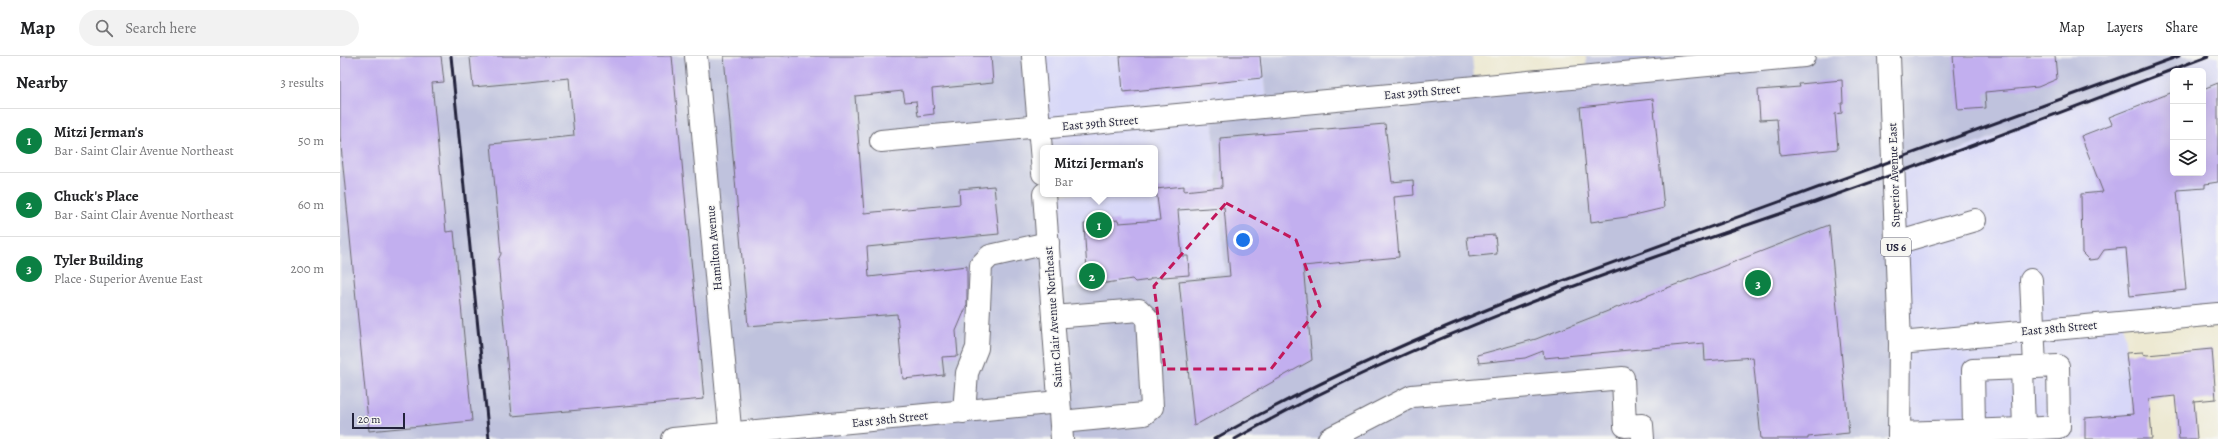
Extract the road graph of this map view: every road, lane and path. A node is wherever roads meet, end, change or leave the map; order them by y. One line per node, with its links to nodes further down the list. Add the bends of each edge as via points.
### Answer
1 (696, 56): 24 (street, Hamilton Avenue)
2 (1033, 56): 5 (street)
3 (1804, 56): 5 (street, East 39th Street)
4 (1889, 56): 11 (street, Superior Avenue East / US 6)
5 (1040, 127): 6 (street, East 39th Street); 7 (street)
6 (881, 141)
7 (1041, 145)
8 (1044, 197): 10 (street, Saint Clair Avenue Northeast)
9 (1975, 220): 11 (street)
10 (1048, 243): 14 (street, Saint Clair Avenue Northeast); 18 (street, via 990,256 981,265 978,348 967,373)
11 (1896, 243): 16 (street, Superior Avenue East / US 6)
12 (2031, 280): 15 (street)
13 (2218, 314): 15 (street, East 38th Street)
14 (1053, 317): 19 (street, Saint Clair Avenue Northeast); 19 (street, East 38th Street, via 1139,310 1147,318 1152,407 1144,414)
15 (2033, 331): 16 (street, East 38th Street); 17 (street)
16 (1900, 343): 23 (street, Superior Avenue East / US 6)
17 (2029, 368): 20 (street); 20 (street, via 2058,366 2059,427); 22 (street, via 1973,370)
18 (964, 412): 19 (street, East 38th Street); 21 (street, East 38th Street)
19 (1061, 421)
20 (2024, 429): 22 (street)
21 (864, 430): 24 (street, East 38th Street)
22 (1974, 430): 23 (street)
23 (1899, 436)
24 (731, 437): 25 (street, East 38th Street)
25 (673, 439)
26 (1329, 439): 27 (street, via 1412,396 1623,378 1625,426 1642,426)
27 (1643, 439)

